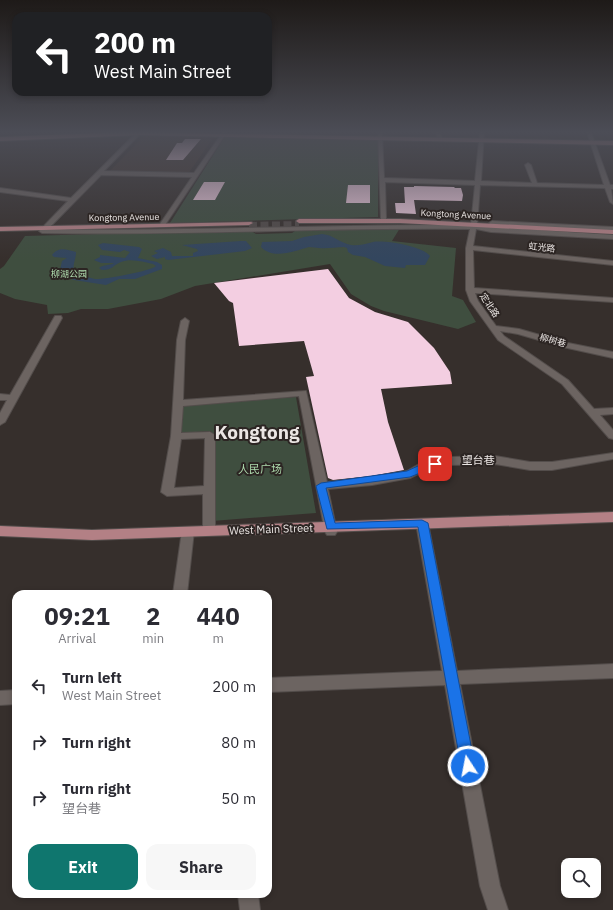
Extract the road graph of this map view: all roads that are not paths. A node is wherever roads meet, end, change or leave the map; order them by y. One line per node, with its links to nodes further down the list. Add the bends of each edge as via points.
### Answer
1 (98, 174): 14 (street)
2 (170, 174): 7 (street)
3 (382, 174): 8 (street)
4 (477, 174): 9 (street, 定北路)
5 (531, 174): 10 (street)
6 (602, 174): 11 (street)
7 (196, 175): 18 (street)
8 (382, 180): 9 (street); 16 (street)
9 (477, 182): 10 (street); 20 (street, 定北路)
10 (535, 184): 11 (street)
11 (606, 186): 12 (street); 15 (street)
12 (613, 187)
13 (0, 190): 14 (street)
14 (73, 200): 23 (street)
15 (613, 202)
16 (383, 219): 18 (street); 20 (street)
17 (299, 223): 20 (main road, Kongtong Avenue)
18 (163, 224): 23 (street, via 68,226)
19 (249, 224): 23 (main road, Kongtong Avenue)
20 (474, 226): 22 (street, via 492,223); 23 (street, via 98,232); 25 (main road, Kongtong Avenue); 26 (street, 定北路)
21 (0, 229): 23 (main road, Kongtong Avenue)
22 (613, 229)
23 (44, 230): 24 (main road, Kongtong Avenue)
24 (0, 232)
25 (613, 235)
26 (469, 248): 27 (street, 虹光路); 28 (street, 定北路)
27 (613, 263)
28 (470, 290): 29 (street); 32 (street, 定北路, via 474,302)
29 (613, 300)
30 (58, 318): 35 (street)
31 (186, 321): 36 (street, via 181,340)
32 (494, 328): 33 (street, 柳树巷, via 519,330 559,343); 38 (street, 定北路, via 501,338 565,382)
33 (613, 355)
34 (0, 397): 35 (street)
35 (14, 398): 39 (street)
36 (177, 402): 40 (street); 43 (street, via 303,393)
37 (613, 411): 38 (street)
38 (593, 412): 41 (street, 定北路)
39 (0, 422)
40 (176, 436): 44 (street, via 210,435); 44 (street, via 167,492)
41 (613, 436)
42 (613, 456): 43 (street, 望台巷, via 552,466 530,466 495,460 450,461 423,467 410,474)
43 (321, 486): 48 (street)
44 (209, 490): 50 (street)
45 (613, 517): 47 (main road, West Main Street)
46 (613, 524): 47 (main road, West Main Street)
47 (423, 526): 48 (main road, West Main Street); 55 (street)
48 (331, 529): 50 (main road, West Main Street); 51 (main road, West Main Street)
49 (0, 531): 51 (main road, West Main Street, via 92,535)
50 (209, 531): 51 (main road, West Main Street)
51 (188, 534): 52 (main road, West Main Street, via 91,540); 53 (street)
52 (0, 536)
53 (181, 590)
54 (613, 671): 55 (street)
55 (452, 677): 56 (street); 61 (street, via 490,886)
56 (272, 685)
57 (12, 697): 58 (street)
58 (0, 698)
59 (248, 898): 60 (street)
60 (250, 910)
61 (498, 910)

